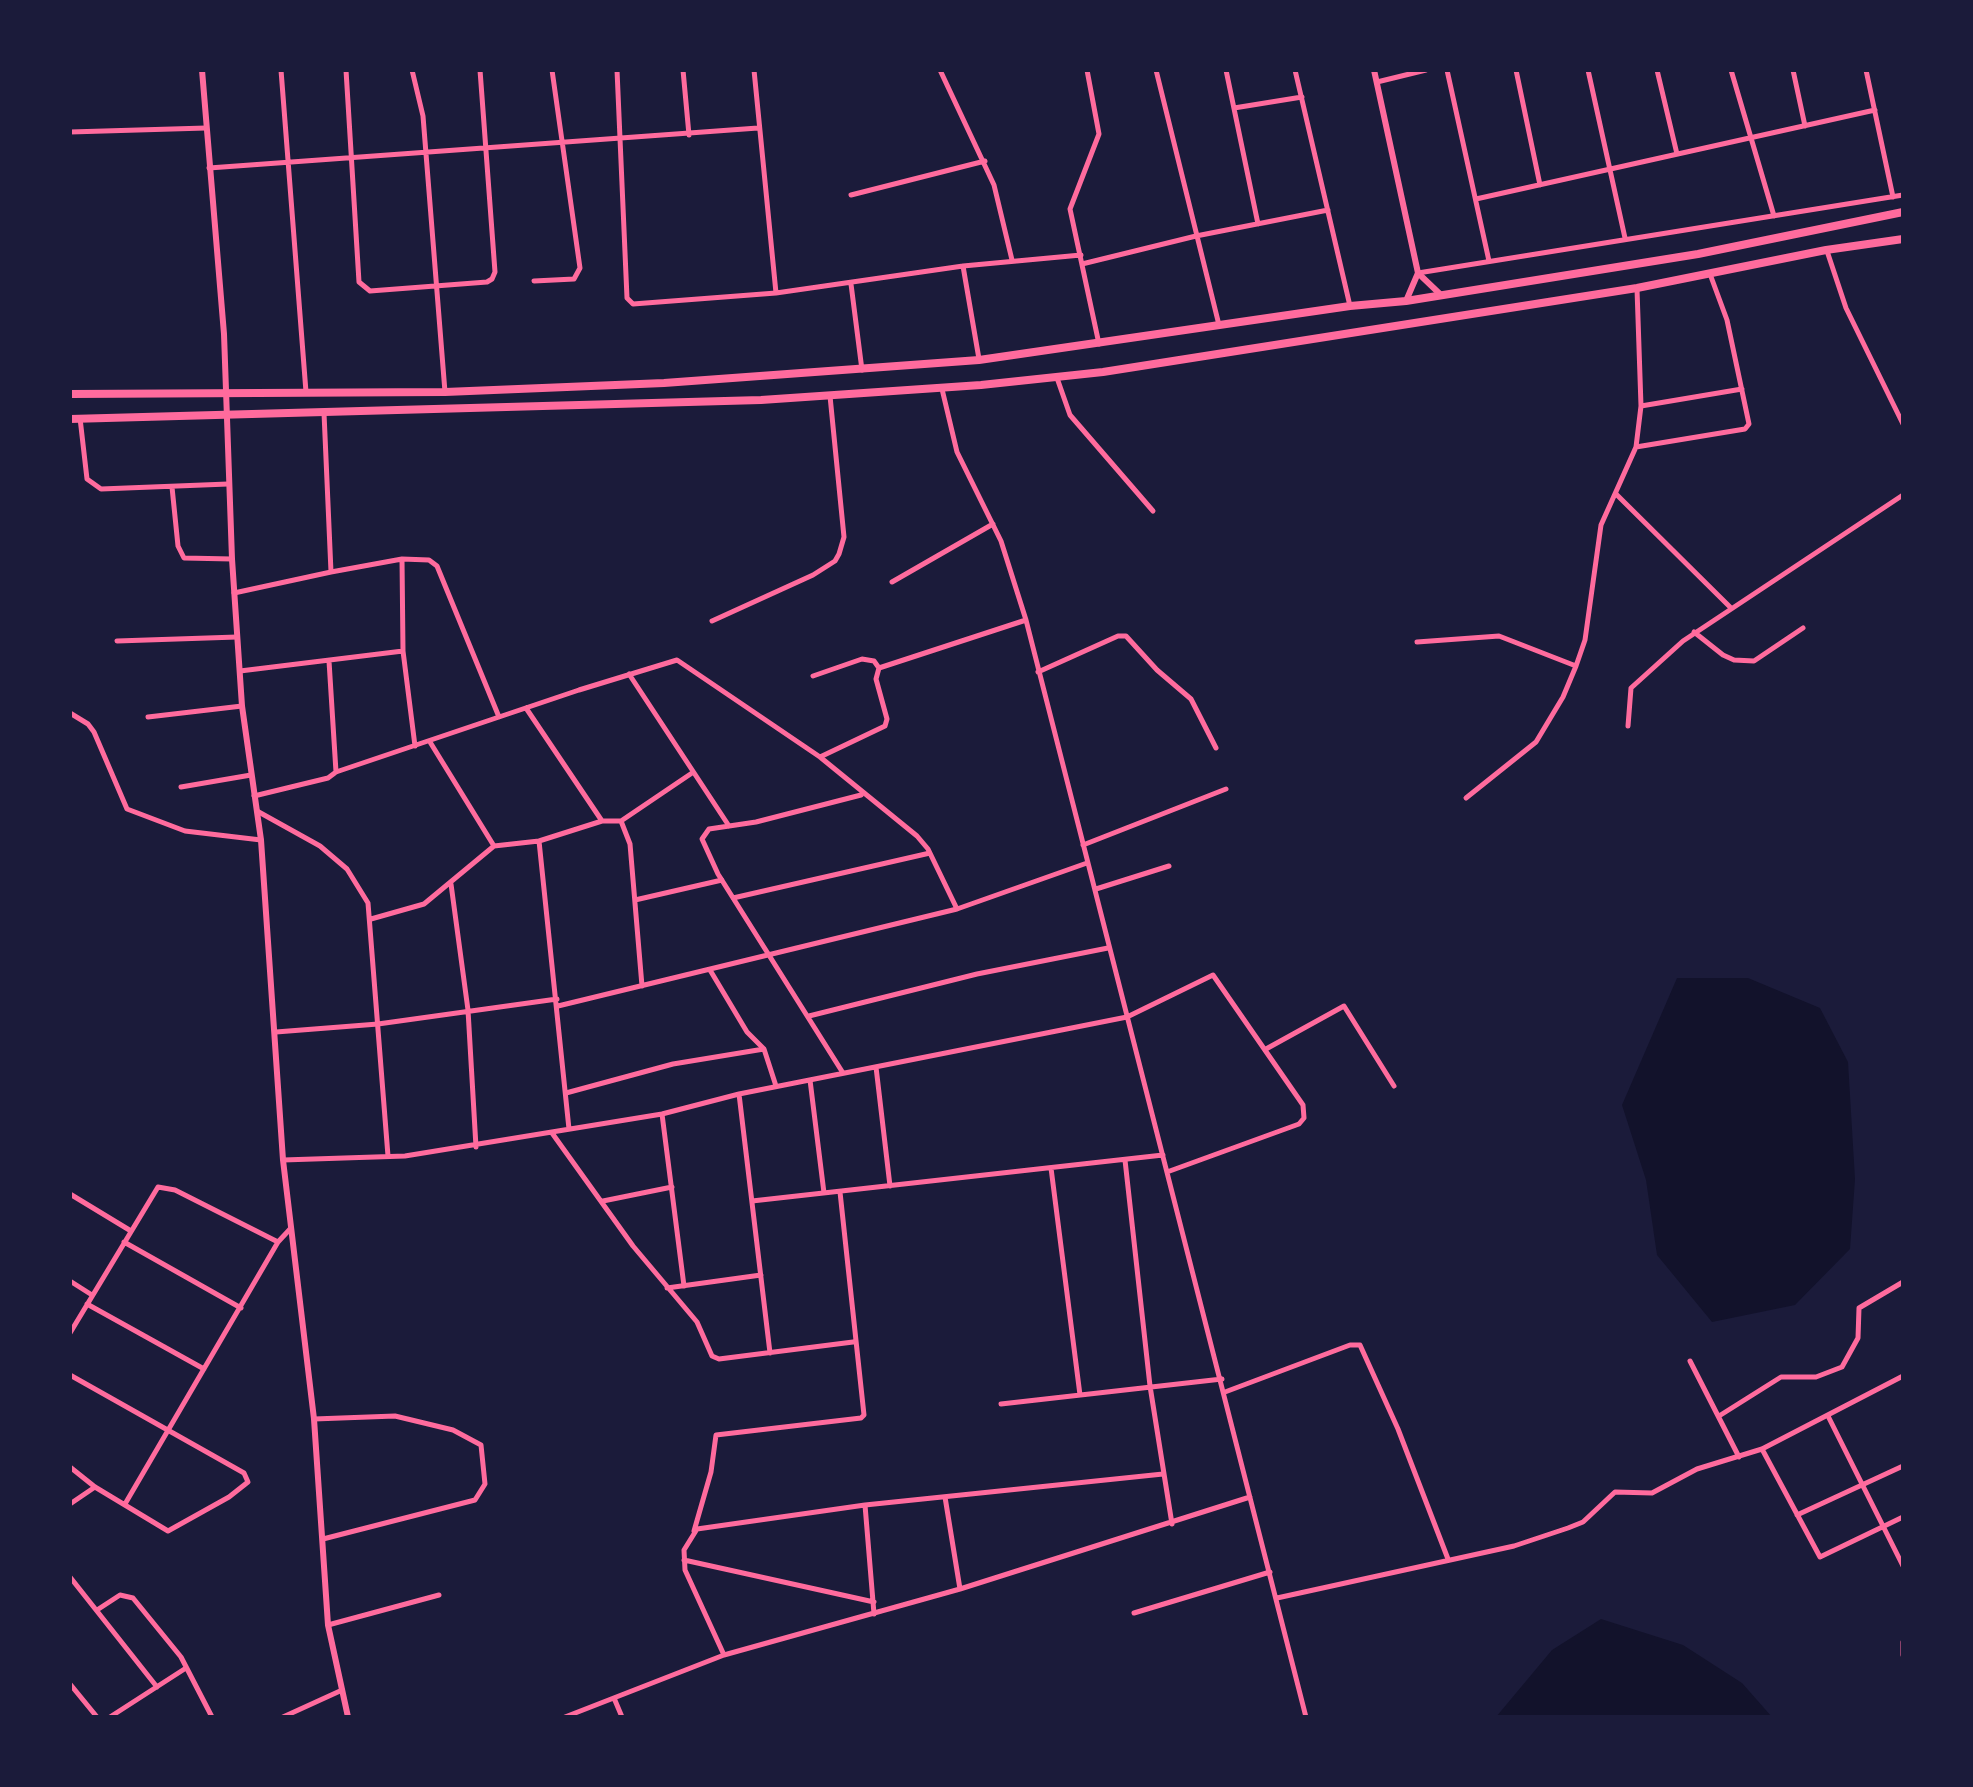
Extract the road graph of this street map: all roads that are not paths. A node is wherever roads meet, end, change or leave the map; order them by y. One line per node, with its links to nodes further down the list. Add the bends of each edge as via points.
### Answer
1 (202, 70): 29 (street)
2 (281, 70): 40 (street)
3 (346, 70): 39 (street)
4 (412, 70): 37 (street)
5 (480, 70): 36 (street)
6 (552, 70): 35 (street)
7 (617, 70): 34 (street)
8 (683, 70): 32 (street)
9 (754, 70): 30 (street)
10 (940, 70): 41 (street)
11 (1087, 70): 57 (street, via 1099,134 1071,201)
12 (1156, 70): 53 (street)
13 (1226, 70): 26 (street)
14 (1295, 70): 25 (street)
15 (1374, 70): 24 (street)
16 (1426, 70): 24 (street)
17 (1447, 70): 48 (street)
18 (1516, 70): 44 (street)
19 (1588, 70): 43 (street)
20 (1657, 70): 38 (street)
21 (1731, 70): 33 (street)
22 (1793, 70): 28 (street)
23 (1866, 70): 27 (street)
24 (1377, 82): 62 (street)
25 (1302, 97): 26 (street); 49 (street)
26 (1234, 108): 52 (street)
27 (1875, 110): 28 (street); 47 (street)
28 (1805, 126): 33 (street)
29 (206, 128): 31 (street); 42 (street)
30 (758, 128): 32 (street); 68 (street)
31 (70, 132)
32 (689, 135): 34 (street)
33 (1751, 138): 38 (street); 51 (street)
34 (620, 139): 35 (street); 68 (street, via 629,302)
35 (560, 143): 36 (street); 64 (street, via 580,268 574,279)
36 (485, 148): 37 (street); 66 (street, via 495,272 487,282)
37 (426, 151): 39 (street); 66 (street)
38 (1677, 154): 43 (street)
39 (351, 156): 40 (street); 66 (street, via 362,288)
40 (290, 160): 42 (street); 82 (street)
41 (985, 161): 45 (street); 58 (street)
42 (209, 168): 80 (street)
43 (1610, 169): 44 (street); 54 (street)
44 (1540, 185): 48 (street)
45 (851, 195)
46 (1903, 195): 47 (street)
47 (1893, 197): 51 (street)
48 (1476, 199): 59 (street)
49 (1328, 210): 52 (street); 71 (street)
50 (1903, 212): 69 (main road, via 1698,254)
51 (1774, 216): 54 (street)
52 (1258, 224): 53 (street)
53 (1196, 236): 60 (street); 72 (street)
54 (1625, 238): 59 (street)
55 (1903, 239): 56 (main road)
56 (1826, 250): 63 (main road); 88 (street, via 1846,308)
57 (1081, 255): 58 (street); 60 (street)
58 (1012, 260): 61 (street)
59 (1489, 261): 62 (street)
60 (1082, 264): 73 (street)
61 (963, 266): 65 (street); 74 (street)
62 (1418, 273): 69 (street); 70 (street)
63 (1710, 274): 67 (main road); 78 (street, via 1727,320)
64 (534, 281)
65 (851, 284): 68 (street); 75 (street)
66 (436, 286): 79 (street)
67 (1637, 288): 76 (main road); 84 (street)
68 (776, 293)
69 (1441, 295): 70 (main road)
70 (1406, 301): 71 (main road)
71 (1350, 306): 72 (main road)
72 (1219, 326): 73 (main road)
73 (1099, 345): 74 (main road)
74 (979, 360): 75 (main road)
75 (862, 370): 79 (main road)
76 (1056, 377): 77 (main road); 94 (street, via 1070,415)
77 (942, 389): 83 (main road); 95 (street, via 957,452)
78 (1742, 389): 84 (street); 89 (street, via 1749,421 1745,429)
79 (445, 392): 82 (main road)
80 (227, 393): 81 (main road); 82 (main road); 86 (street)
81 (70, 394)
82 (306, 394)
83 (830, 396): 85 (main road); 103 (street, via 844,537 839,554 813,575)
84 (1641, 406): 89 (street)
85 (324, 413): 86 (main road); 98 (street)
86 (228, 415): 87 (main road); 90 (street)
87 (75, 418): 91 (street, via 87,479 93,485)
88 (1903, 424)
89 (1636, 447): 92 (street)
90 (228, 484): 91 (street); 96 (street)
91 (172, 487): 96 (street, via 184,558)
92 (1616, 494): 101 (street); 111 (street, via 1598,538 1585,640)
93 (1903, 495): 101 (street)
94 (1153, 511)
95 (993, 524): 99 (street); 102 (street)
96 (232, 559): 100 (street)
97 (402, 559): 98 (street); 109 (street); 121 (street, via 429,560 445,578)
98 (331, 572): 100 (street)
99 (892, 582)
100 (234, 593): 106 (street)
101 (1730, 607): 105 (street)
102 (1026, 620): 112 (street); 114 (street)
103 (712, 621)
104 (1803, 628): 105 (street, via 1754,661 1723,655)
105 (1694, 632): 122 (street, via 1631,688)
106 (237, 637): 107 (street); 113 (street)
107 (117, 641)
108 (1417, 642): 111 (street, via 1499,636)
109 (403, 651): 110 (street); 124 (street)
110 (328, 661): 113 (street); 127 (street)
111 (1576, 666): 134 (street, via 1536,742)
112 (879, 668): 116 (street, via 862,659); 126 (street, via 876,687 885,726)
113 (240, 671): 117 (street)
114 (1038, 672): 125 (street, via 1126,636 1191,699); 141 (street)
115 (629, 674): 118 (street); 126 (street, via 681,661); 128 (street)
116 (813, 676)
117 (242, 706): 120 (street); 129 (street)
118 (526, 708): 121 (street); 136 (street)
119 (70, 713): 139 (street, via 94,732 127,809 185,831)
120 (148, 717)
121 (499, 717): 123 (street)
122 (1628, 726)
123 (430, 742): 124 (street); 142 (street)
124 (415, 746): 127 (street)
125 (1216, 748)
126 (820, 757): 132 (street)
127 (336, 772): 133 (street)
128 (692, 773): 137 (street); 138 (street)
129 (251, 775): 130 (street); 133 (street)
130 (181, 787)
131 (1226, 789): 141 (street)
132 (862, 795): 138 (street); 143 (street, via 917,836)
133 (254, 796): 135 (street)
134 (1466, 798)
135 (256, 810): 139 (street); 152 (street, via 320,846 347,869 362,889)
136 (602, 821): 137 (street); 140 (street)
137 (621, 821): 150 (street, via 630,844)
138 (729, 826): 146 (street, via 709,829 702,839)
139 (261, 840): 162 (street)
140 (539, 841): 142 (street); 157 (street)
141 (1083, 845): 144 (street)
142 (494, 846): 147 (street)
143 (930, 853): 149 (street); 151 (street)
144 (1087, 863): 148 (street); 151 (street)
145 (1169, 866): 148 (street)
146 (722, 880): 149 (street); 150 (street)
147 (451, 884): 152 (street, via 414,908); 158 (street)
148 (1096, 889): 153 (street)
149 (733, 898): 154 (street)
150 (635, 900): 156 (street)
151 (957, 909): 154 (street)
152 (371, 919): 161 (street)
153 (1108, 948): 159 (street); 160 (street)
154 (771, 957): 155 (street); 159 (street)
155 (710, 970): 156 (street); 163 (street, via 747,1032)
156 (642, 986): 157 (street)
157 (557, 1003): 158 (street); 170 (street)
158 (468, 1010): 161 (street); 175 (street)
159 (809, 1016): 166 (street)
160 (1127, 1017): 164 (street, via 1213,975); 165 (street); 176 (street)
161 (378, 1024): 162 (street); 177 (street)
162 (276, 1032): 178 (street)
163 (764, 1049): 169 (street); 170 (street, via 659,1067)
164 (1266, 1049): 168 (street, via 1343,1006); 181 (street, via 1303,1105 1304,1118)
165 (876, 1067): 166 (street); 182 (street)
166 (843, 1073): 167 (street)
167 (810, 1080): 169 (street); 185 (street)
168 (1394, 1086)
169 (776, 1087): 171 (street)
170 (566, 1093): 173 (street)
171 (739, 1094): 172 (street); 188 (street)
172 (662, 1114): 173 (street); 183 (street)
173 (569, 1129): 174 (street)
174 (552, 1133): 175 (street); 187 (street)
175 (476, 1147): 177 (street)
176 (1163, 1155): 179 (street); 181 (street)
177 (388, 1156): 178 (street)
178 (283, 1160): 189 (street)
179 (1125, 1160): 180 (street); 209 (street)
180 (1051, 1168): 182 (street); 211 (street)
181 (1167, 1172): 208 (street)
182 (890, 1186): 184 (street)
183 (672, 1187): 187 (street); 196 (street)
184 (840, 1192): 185 (street); 202 (street)
185 (824, 1193): 188 (street)
186 (70, 1194): 190 (street)
187 (602, 1201): 197 (street)
188 (752, 1201): 193 (street)
189 (292, 1227): 192 (street); 215 (street)
190 (131, 1231): 191 (street); 192 (street, via 156,1189 164,1186)
191 (124, 1242): 198 (street); 200 (street)
192 (278, 1242): 200 (street)
193 (761, 1275): 196 (street); 203 (street)
194 (70, 1281): 198 (street)
195 (1903, 1282): 213 (street, via 1859,1308 1858,1338 1842,1367 1816,1377 1781,1377)
196 (684, 1286): 197 (street)
197 (667, 1288): 203 (street, via 697,1322 715,1358)
198 (92, 1295): 199 (street)
199 (87, 1304): 201 (street); 205 (street)
200 (241, 1308): 205 (street)
201 (70, 1333)
202 (854, 1342): 203 (street); 233 (street, via 863,1417 716,1435)
203 (770, 1353)
204 (1690, 1361): 213 (street)
205 (204, 1369): 216 (street)
206 (70, 1375): 216 (street)
207 (1903, 1376): 214 (street)
208 (1222, 1379): 209 (street); 210 (street)
209 (1150, 1386): 211 (street); 221 (street)
210 (1225, 1393): 225 (street); 235 (street, via 1360,1345)
211 (1080, 1395): 212 (street)
212 (1001, 1404)
213 (1719, 1416): 218 (street)
214 (1828, 1416): 217 (street); 222 (street)
215 (314, 1419): 234 (street); 234 (street, via 395,1416 453,1430 480,1442 485,1484 475,1500)
216 (168, 1432): 227 (street); 227 (street, via 244,1473 248,1482 172,1531)
217 (1762, 1449): 218 (street); 229 (street)
218 (1739, 1457): 235 (street, via 1697,1469 1652,1493 1615,1492 1583,1522 1568,1528)
219 (1903, 1466): 222 (street)
220 (70, 1467): 223 (street)
221 (1163, 1474): 224 (street); 231 (street)
222 (1863, 1485): 229 (street); 232 (street)
223 (95, 1487): 226 (street); 227 (street)
224 (945, 1497): 228 (street); 240 (street)
225 (1250, 1497): 231 (street); 238 (street)
226 (70, 1504)
227 (125, 1504)
228 (865, 1505): 233 (street); 243 (street)
229 (1797, 1515): 232 (street, via 1820,1557)
230 (1903, 1517): 232 (street)
231 (1172, 1524): 240 (street)
232 (1883, 1527): 237 (street)
233 (693, 1532): 236 (street)
234 (323, 1539): 247 (street)
235 (1448, 1559): 242 (street)
236 (684, 1560): 243 (street); 249 (street)
237 (1903, 1566)
238 (1270, 1572): 242 (street); 245 (street)
239 (70, 1577): 244 (street)
240 (960, 1589): 246 (street)
241 (439, 1595): 247 (street)
242 (1277, 1598): 263 (street)
243 (874, 1602): 246 (street)
244 (97, 1610): 251 (street, via 120,1595 133,1598); 253 (street)
245 (1134, 1613)
246 (874, 1614): 249 (street)
247 (328, 1625): 254 (street)
248 (1903, 1642): 250 (street)
249 (724, 1655): 255 (street)
250 (1903, 1655)
251 (186, 1668): 253 (street); 258 (street)
252 (70, 1684): 256 (street)
253 (157, 1687): 257 (street)
254 (340, 1691): 259 (street); 260 (street)
255 (614, 1698): 261 (street); 262 (street)
256 (97, 1717)
257 (110, 1717)
258 (212, 1717)
259 (283, 1717)
260 (348, 1717)
261 (565, 1717)
262 (622, 1717)
263 (1306, 1717)

